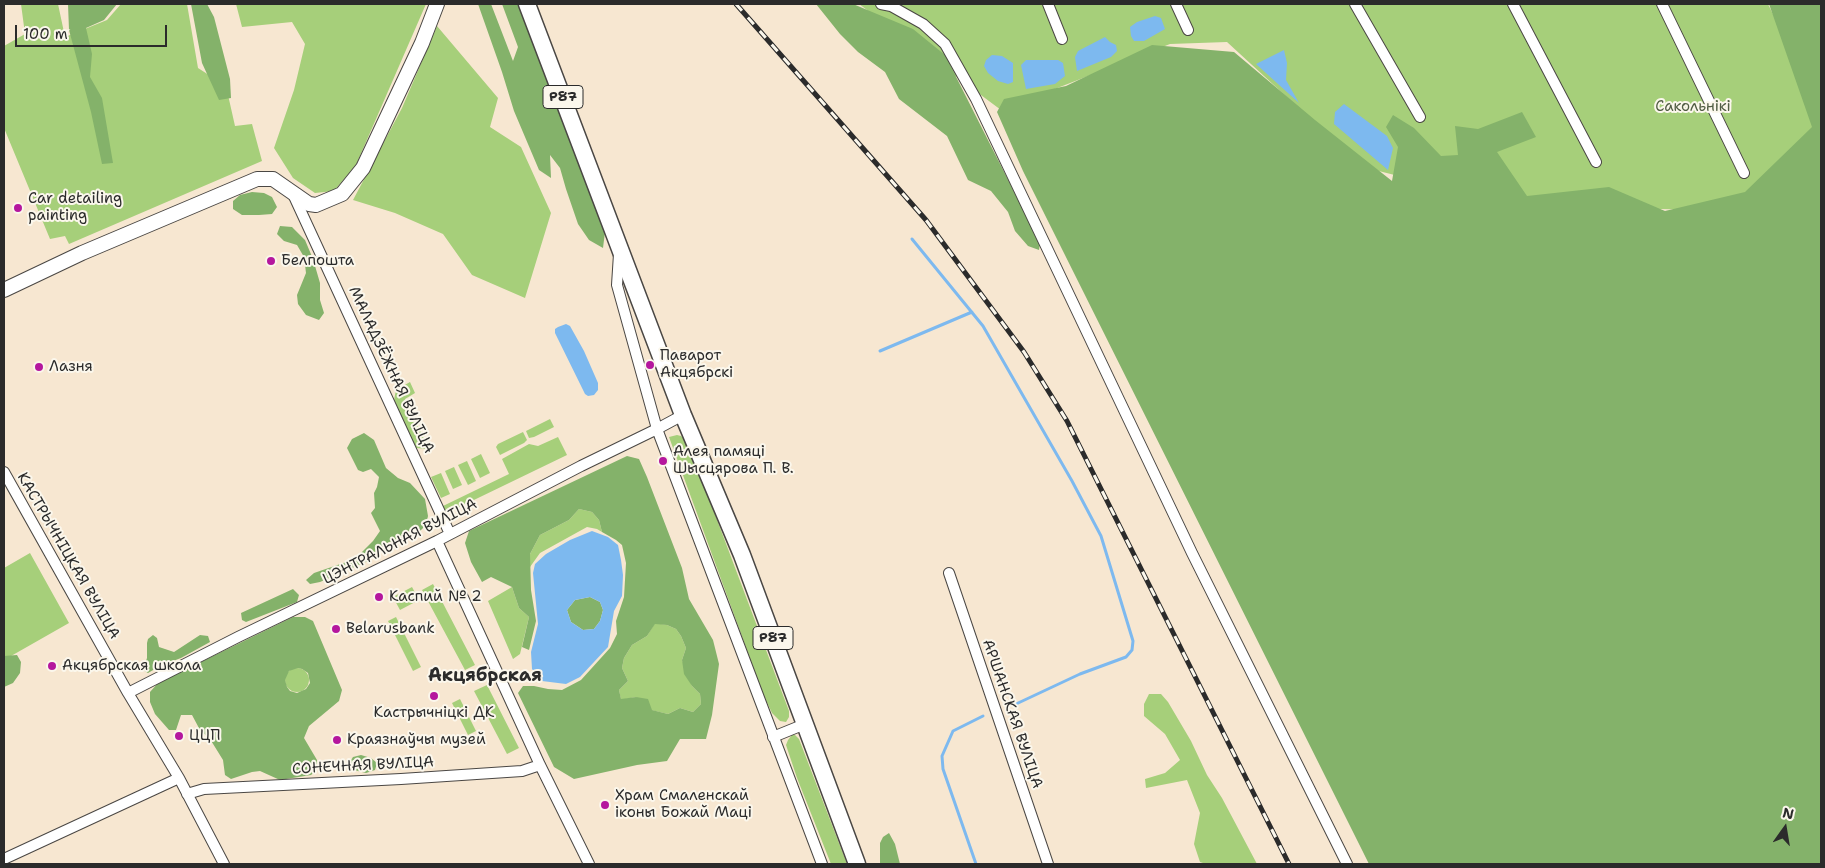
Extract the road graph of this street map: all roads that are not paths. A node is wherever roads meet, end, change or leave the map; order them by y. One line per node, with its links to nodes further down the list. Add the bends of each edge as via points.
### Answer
1 (437, 4): 15 (street, via 363,168 342,194)
2 (527, 4): 17 (main road, Р87)
3 (889, 4): 37 (street, via 923,24 945,44 976,98 1192,553)
4 (1048, 4): 10 (street)
5 (1176, 4): 9 (street)
6 (1355, 4): 11 (street)
7 (1513, 4): 12 (street)
8 (1662, 4): 13 (street)
9 (1188, 30)
10 (1062, 39)
11 (1420, 117)
12 (1596, 162)
13 (1744, 173)
14 (292, 191): 15 (street, via 303,201); 16 (street, МАЛАДЗЁЖНАЯ ВУЛІЦА); 18 (street, via 273,179 257,179 82,253)
15 (316, 205): 16 (street)
16 (306, 224): 22 (street, МАЛАДЗЁЖНАЯ ВУЛІЦА)
17 (620, 248): 19 (main road, Р87); 20 (street, via 617,285)
18 (4, 290)
19 (683, 415): 20 (street, ЦЭНТРАЛЬНАЯ ВУЛІЦА); 26 (main road, Р87, via 742,555)
20 (657, 430): 22 (street, ЦЭНТРАЛЬНАЯ ВУЛІЦА); 27 (street)
21 (4, 472): 25 (street, КАСТРЫЧНІЦКАЯ ВУЛІЦА)
22 (450, 534): 23 (street, ЦЭНТРАЛЬНАЯ ВУЛІЦА)
23 (437, 541): 25 (street, ЦЭНТРАЛЬНАЯ ВУЛІЦА); 28 (street)
24 (949, 573): 36 (street, АРШАНСКАЯ ВУЛІЦА)
25 (128, 692): 29 (street, КАСТРЫЧНІЦКАЯ ВУЛІЦА)
26 (804, 724): 27 (street); 35 (main road, Р87)
27 (773, 737): 34 (street)
28 (540, 765): 30 (street, СОНЕЧНАЯ ВУЛІЦА, via 522,771 204,789); 33 (street)
29 (179, 778): 30 (street, КАСТРЫЧНІЦКАЯ ВУЛІЦА); 31 (street)
30 (187, 794): 32 (street, КАСТРЫЧНІЦКАЯ ВУЛІЦА)
31 (4, 859)
32 (224, 864)
33 (590, 864)
34 (822, 864)
35 (857, 864)
36 (1048, 864)
37 (1348, 864)

